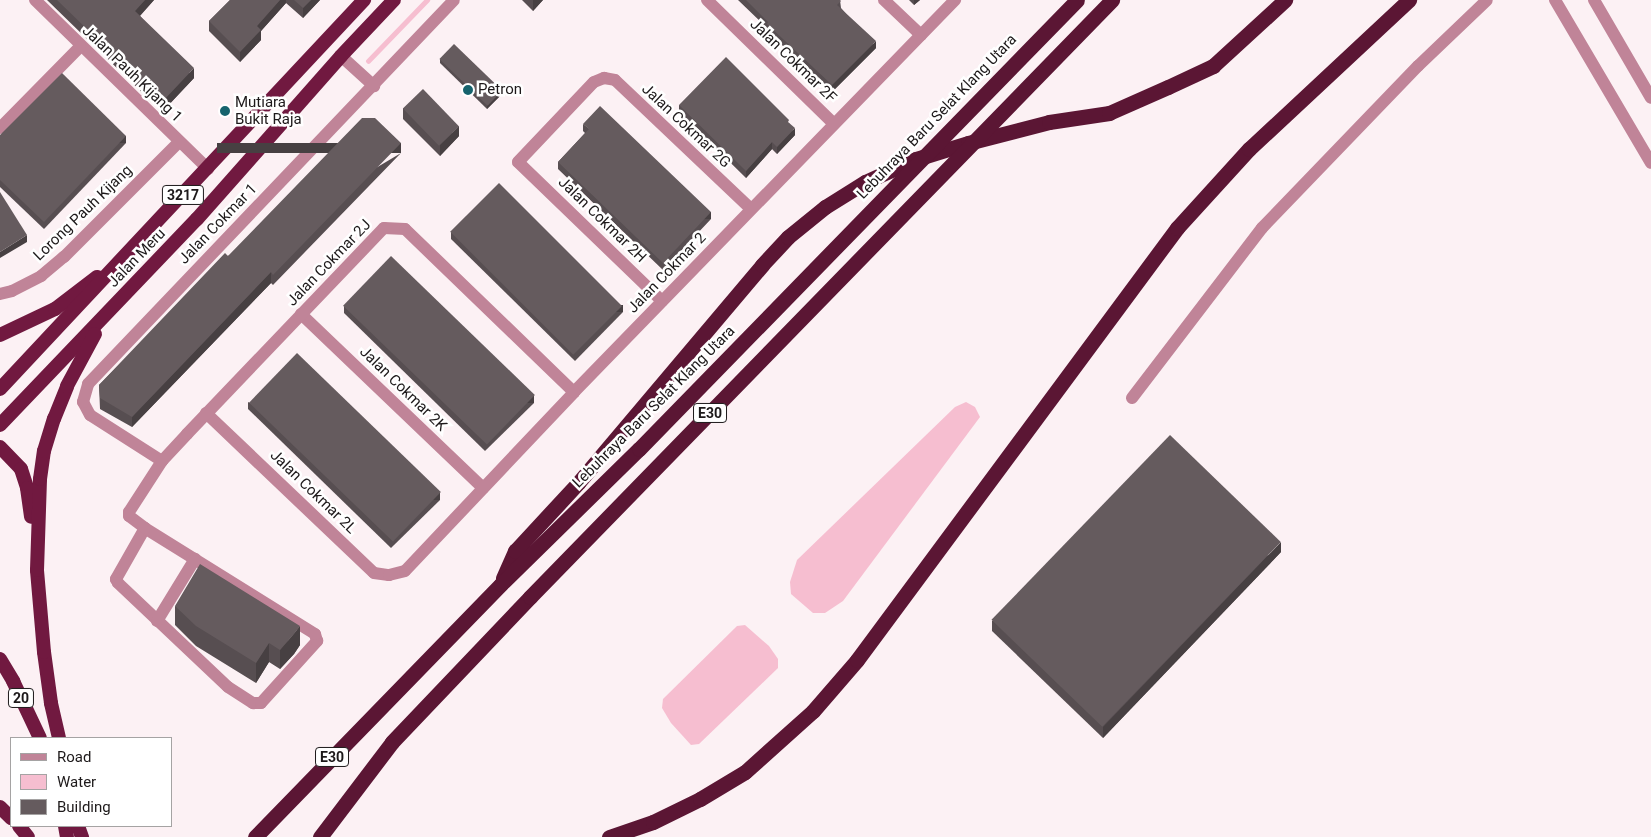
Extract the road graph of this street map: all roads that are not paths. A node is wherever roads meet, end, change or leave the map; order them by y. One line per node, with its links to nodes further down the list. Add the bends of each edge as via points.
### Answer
1 (35, 0): 16 (street, Jalan Pauh Kijang 1)
2 (364, 0): 25 (highway, Jalan Meru / 3217)
3 (394, 0): 17 (highway, Jalan Meru / 3217)
4 (454, 0): 18 (street, Jalan Cokmar 1)
5 (707, 0): 20 (street, Jalan Cokmar 2F)
6 (884, 0): 15 (street)
7 (955, 0): 15 (street, Jalan Cokmar 2)
8 (1077, 0): 45 (highway, Lebuhraya Baru Selat Klang Utara / E30, via 639,450)
9 (1112, 0): 55 (highway, E30, via 392,742)
10 (1285, 0): 45 (highway, via 1213,66 1109,113 1048,122 916,159 865,182 825,207 788,237 762,265 578,483 515,550)
11 (1409, 0): 56 (highway, via 1249,149 1177,228 863,652 813,711 745,772 653,822)
12 (1487, 0): 35 (street, via 1418,66 1262,228)
13 (1555, 0): 24 (street)
14 (1594, 0): 19 (street)
15 (921, 35): 20 (street, Jalan Cokmar 2)
16 (80, 47): 21 (street); 22 (street, Jalan Pauh Kijang 1)
17 (341, 56): 18 (street); 30 (highway, Jalan Meru / 3217, via 197,219)
18 (374, 86): 39 (street, Jalan Cokmar 1, via 88,384 83,402 90,415)
19 (1651, 98)
20 (834, 124): 26 (street, Jalan Cokmar 2)
21 (0, 128)
22 (179, 142): 25 (street, Jalan Pauh Kijang 1); 28 (street, Lorong Pauh Kijang, via 64,258 41,276)
23 (518, 162): 26 (street, Jalan Cokmar 2G, via 594,82 604,78 614,80); 29 (street, Jalan Cokmar 2H)
24 (1651, 163)
25 (208, 169): 27 (highway, Jalan Meru / 3217)
26 (751, 209): 29 (street, Jalan Cokmar 2)
27 (133, 249): 32 (highway, via 55,309); 33 (highway, Jalan Meru / 3217)
28 (0, 294)
29 (662, 301): 34 (street, Jalan Cokmar 2)
30 (114, 306): 37 (highway, Jalan Meru / 3217); 43 (highway, via 88,345 67,386 44,451 37,518)
31 (301, 314): 34 (street, Jalan Cokmar 2J, via 384,228 405,229); 36 (street, Jalan Cokmar 2J); 40 (street, Jalan Cokmar 2K)
32 (0, 335)
33 (0, 389)
34 (574, 392): 40 (street, Jalan Cokmar 2)
35 (1132, 398)
36 (206, 413): 39 (street, Jalan Cokmar 2J); 44 (street, Jalan Cokmar 2L, via 374,573 389,575)
37 (0, 425)
38 (0, 447): 43 (highway, via 20,469 27,488)
39 (162, 461): 41 (street, Jalan Cokmar 2J, via 129,512 129,516)
40 (483, 488): 44 (street, Jalan Cokmar 2)
41 (145, 528): 42 (street); 46 (street, via 116,579)
42 (195, 559): 46 (street); 46 (street, via 315,634 317,640 258,704 228,687)
43 (37, 570): 49 (highway)
44 (405, 571)
45 (501, 584): 54 (highway, Lebuhraya Baru Selat Klang Utara / E30)
46 (157, 621)
47 (0, 660): 48 (highway, 20)
48 (40, 737)
49 (58, 737)
50 (0, 807): 51 (highway)
51 (10, 817)
52 (20, 827): 53 (highway)
53 (28, 837)
54 (255, 837)
55 (320, 837)
56 (609, 837)

